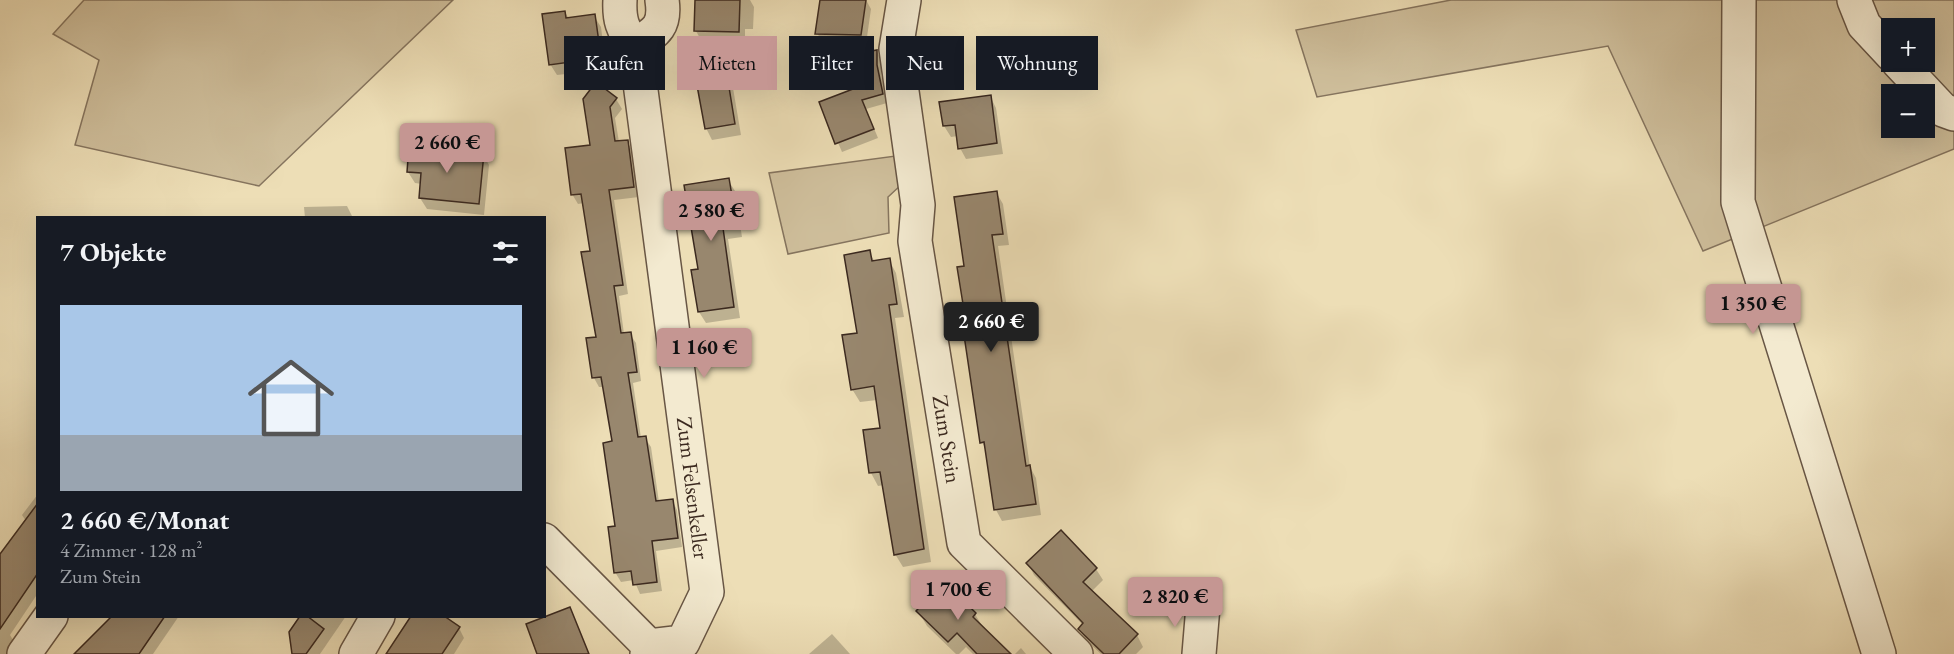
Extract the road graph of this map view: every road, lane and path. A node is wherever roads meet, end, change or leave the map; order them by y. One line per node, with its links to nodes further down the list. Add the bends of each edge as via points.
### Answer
1 (620, 0): 6 (street, Zum Felsenkeller, via 619,18)
2 (662, 0): 7 (street, via 664,16)
3 (904, 0): 20 (street, Zum Stein, via 896,50 918,205 915,242 964,543)
4 (1739, 0): 22 (street, via 1738,202)
5 (1854, 0): 8 (street, via 1864,25)
6 (627, 36)
7 (649, 36)
8 (1881, 43)
9 (1907, 72): 11 (street, via 1943,110)
10 (640, 90): 16 (street, Zum Felsenkeller, via 707,592)
11 (1954, 114)
12 (546, 542): 17 (street)
13 (1203, 606): 21 (street)
14 (50, 618): 18 (street)
15 (377, 618): 19 (street)
16 (689, 648): 17 (street, Zum Felsenkeller)
17 (648, 650)
18 (28, 652)
19 (356, 654)
20 (1076, 654)
21 (1199, 654)
22 (1878, 654)

